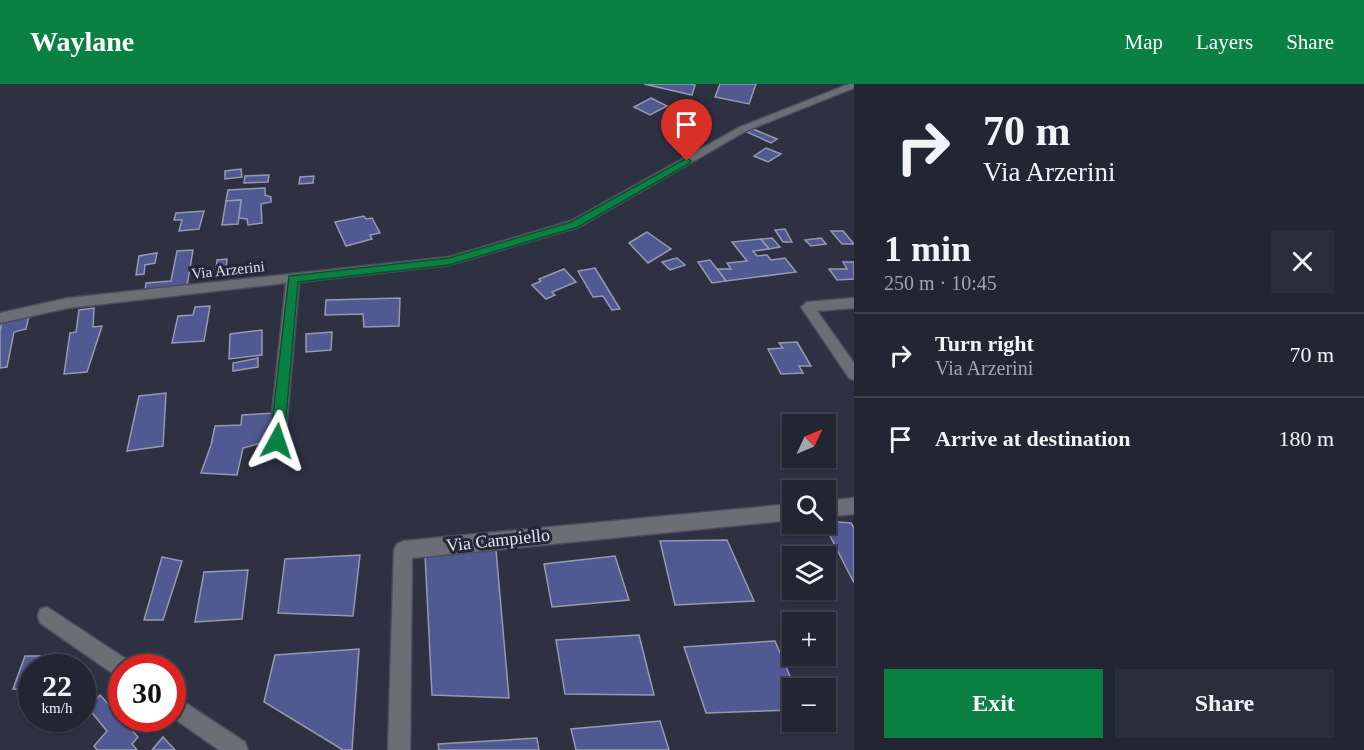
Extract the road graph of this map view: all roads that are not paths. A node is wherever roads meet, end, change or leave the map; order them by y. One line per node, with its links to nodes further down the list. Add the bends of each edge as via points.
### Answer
1 (854, 85): 2 (street, Via Arzerini, via 743,129 575,224 449,261)
2 (293, 279): 4 (street, Via Arzerini, via 68,303); 6 (street)
3 (854, 303): 5 (street, via 807,307)
4 (0, 318)
5 (854, 374)
6 (277, 441)
7 (854, 506): 8 (street)
8 (836, 507)
9 (782, 513): 14 (street, Via Campiello, via 403,550)
10 (47, 616): 11 (street)
11 (108, 658)
12 (186, 714): 13 (street)
13 (237, 750)
14 (399, 750)

